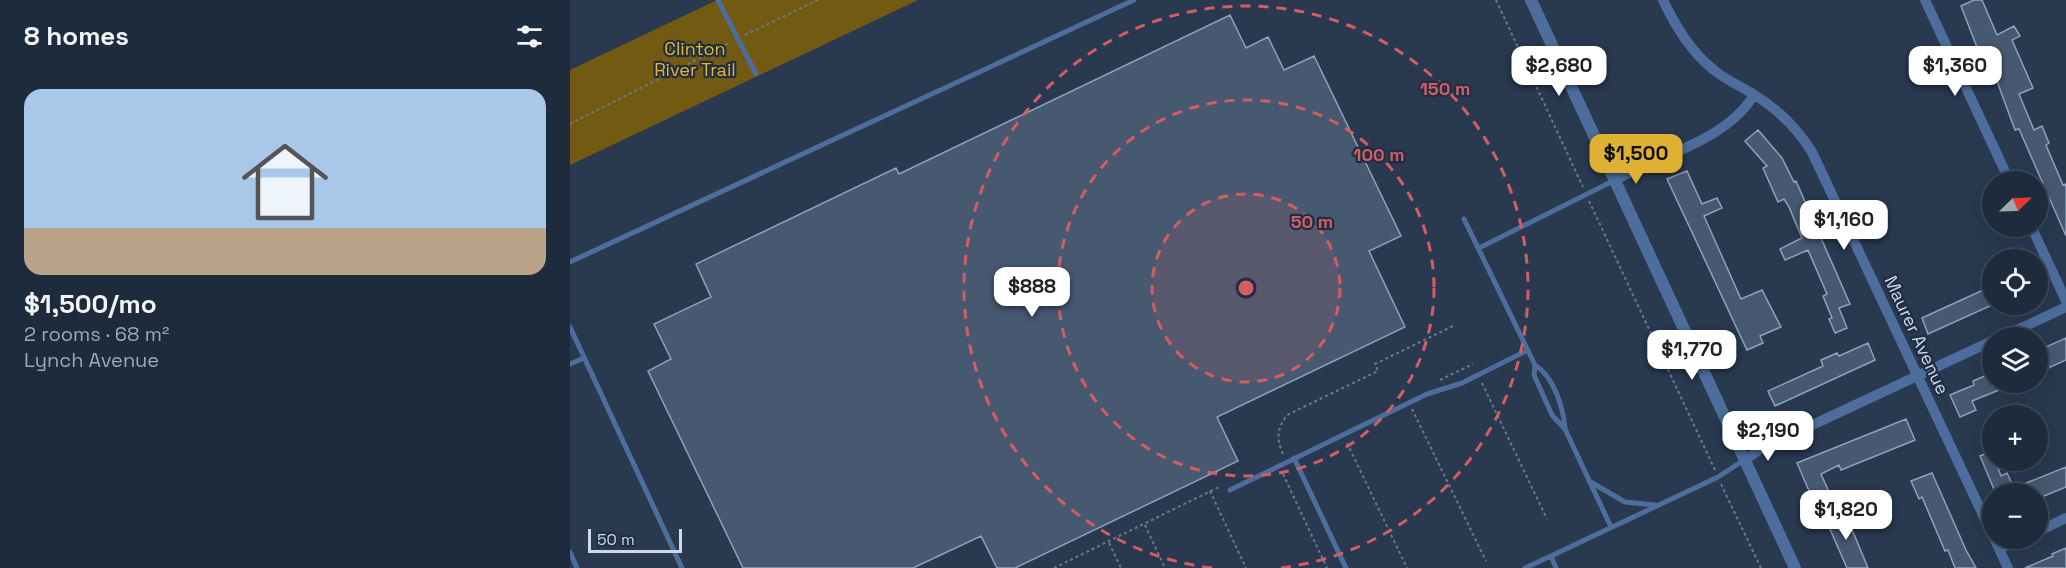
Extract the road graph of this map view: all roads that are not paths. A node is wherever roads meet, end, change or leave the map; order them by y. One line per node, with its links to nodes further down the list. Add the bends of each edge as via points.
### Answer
1 (718, 0): 6 (lane)
2 (1134, 0): 13 (lane)
3 (1530, 0): 9 (street)
4 (1663, 0): 7 (street, Maurer Avenue, via 1682,36 1702,60)
5 (1925, 0): 8 (street)
6 (756, 75)
7 (1754, 94): 9 (street, via 1741,112 1720,128); 23 (street, Maurer Avenue, via 1789,122 1812,152)
8 (2005, 171)
9 (1615, 180): 12 (lane); 26 (street)
10 (1464, 219): 12 (lane)
11 (2036, 237): 14 (street)
12 (1479, 248): 19 (lane)
13 (570, 262)
14 (2066, 301)
15 (2066, 307): 17 (street)
16 (570, 327): 20 (lane)
17 (2024, 327)
18 (1982, 346): 23 (street)
19 (1528, 350): 22 (lane); 25 (lane)
20 (584, 358): 21 (lane); 38 (lane)
21 (570, 364)
22 (1535, 365): 24 (lane, via 1534,375 1552,415); 24 (lane, via 1544,370 1563,409)
23 (1918, 376): 26 (street); 30 (street, Maurer Avenue)
24 (1565, 429): 27 (lane)
25 (1294, 458): 28 (lane); 39 (lane)
26 (1745, 459): 29 (lane, via 1718,477); 42 (street)
27 (1589, 481): 29 (lane, via 1624,502); 32 (lane)
28 (1230, 490)
29 (1656, 505): 32 (lane)
30 (1982, 513)
31 (2066, 518): 33 (street)
32 (1611, 527): 36 (lane)
33 (2048, 527)
34 (1999, 549): 43 (street, Maurer Avenue)
35 (570, 552): 37 (lane)
36 (1551, 556): 40 (lane); 41 (lane)
37 (577, 568)
38 (682, 568)
39 (1346, 568)
40 (1525, 568)
41 (1556, 568)
42 (1795, 568)
43 (2008, 568)

